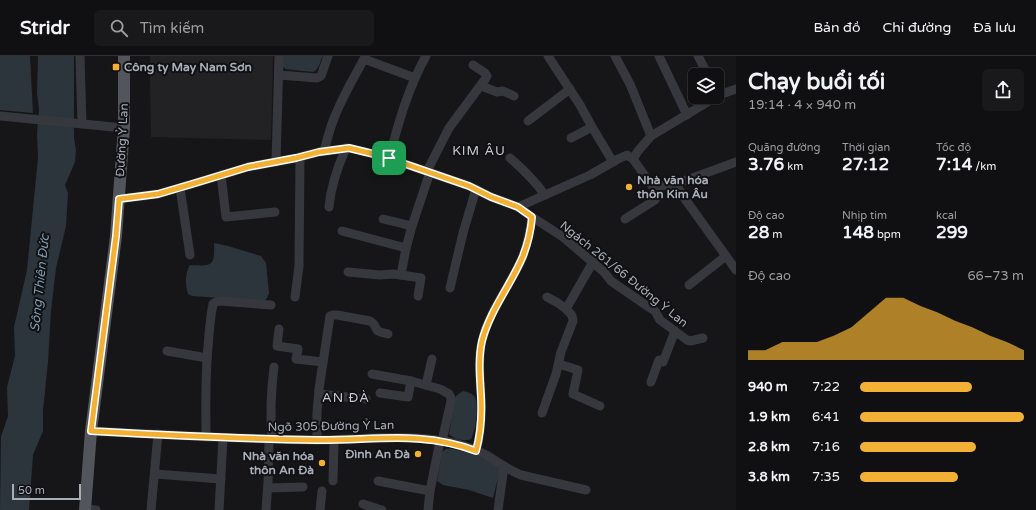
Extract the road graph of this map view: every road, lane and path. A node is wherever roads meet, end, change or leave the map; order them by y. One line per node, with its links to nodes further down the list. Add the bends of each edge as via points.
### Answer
1 (80, 56): 23 (street)
2 (124, 56): 25 (main road, Đường Ỷ Lan)
3 (279, 56): 12 (street)
4 (328, 56): 12 (street, via 317,78)
5 (426, 56): 13 (street)
6 (548, 56): 15 (street)
7 (615, 56): 26 (street, via 630,84)
8 (660, 56): 20 (street)
9 (698, 56): 11 (street)
10 (472, 65): 14 (street, via 486,74)
11 (704, 68)
12 (278, 75): 34 (street)
13 (415, 78): 29 (street, via 364,59 336,115); 31 (street)
14 (480, 86): 18 (street); 37 (street, via 449,128)
15 (570, 89): 22 (street); 24 (street)
16 (736, 89): 17 (street)
17 (724, 93)
18 (514, 96)
19 (704, 104): 20 (street)
20 (687, 115): 26 (street)
21 (0, 116): 23 (street)
22 (528, 121)
23 (82, 124): 25 (street)
24 (592, 127): 27 (street); 35 (street)
25 (124, 128): 44 (main road, Đường Ỷ Lan)
26 (651, 136): 33 (street, via 638,150)
27 (571, 138)
28 (346, 148): 29 (street, Ngách 261/66 Đường Ỷ Lan); 31 (street, Ngách 261/66 Đường Ỷ Lan); 45 (street, via 334,177)
29 (324, 151): 30 (street, Ngách 261/66 Đường Ỷ Lan)
30 (300, 157): 34 (street, Ngách 261/66 Đường Ỷ Lan); 63 (street)
31 (389, 158): 37 (street, Ngách 261/66 Đường Ỷ Lan)
32 (510, 158): 43 (street, via 524,169)
33 (634, 159): 35 (street, via 627,154); 40 (street)
34 (276, 162): 38 (street, Ngách 261/66 Đường Ỷ Lan)
35 (613, 162): 43 (street)
36 (736, 163): 39 (street)
37 (429, 172): 42 (street, Ngách 261/66 Đường Ỷ Lan); 51 (street)
38 (221, 175): 41 (street, Ngách 261/66 Đường Ỷ Lan); 47 (street, via 226,217)
39 (676, 184): 40 (street); 55 (street)
40 (653, 187): 50 (street, via 657,196 655,200)
41 (180, 188): 44 (street, Ngách 261/66 Đường Ỷ Lan, via 158,194); 54 (street)
42 (476, 189): 46 (street, Ngách 261/66 Đường Ỷ Lan); 61 (street)
43 (545, 195): 46 (street)
44 (119, 199): 86 (main road, Đường Ỷ Lan)
45 (329, 207)
46 (518, 207): 48 (street, Ngách 261/66 Đường Ỷ Lan)
47 (275, 212)
48 (532, 217): 56 (street, Ngách 261/66 Đường Ỷ Lan, via 563,237); 94 (street, via 524,255 491,315 482,340 481,425)
49 (383, 219): 51 (street)
50 (625, 219)
51 (412, 226): 53 (street)
52 (342, 231): 53 (street)
53 (406, 248): 59 (street)
54 (190, 255)
55 (726, 256): 57 (street); 60 (street)
56 (593, 262): 66 (street); 68 (street, Ngách 261/66 Đường Ỷ Lan, via 611,280 650,308 660,320)
57 (736, 270)
58 (348, 272): 59 (street)
59 (401, 275): 62 (street, via 421,278)
60 (689, 285)
61 (450, 288)
62 (418, 296)
63 (295, 297)
64 (547, 297): 66 (street)
65 (271, 305): 72 (street, via 220,301 213,304)
66 (566, 309): 75 (street, via 572,314 573,321)
67 (279, 329): 74 (street, via 277,346 298,349 296,359)
68 (675, 331): 70 (street, Ngách 261/66 Đường Ỷ Lan, via 690,341); 79 (street, via 663,362 659,360)
69 (388, 334): 74 (street, via 380,332 370,321 330,316)
70 (703, 338)
71 (167, 351): 72 (street)
72 (207, 358): 88 (street)
73 (432, 359): 80 (street)
74 (323, 362): 82 (street)
75 (559, 364): 84 (street, via 578,370 573,394); 85 (street)
76 (274, 367): 90 (street)
77 (372, 374): 78 (street)
78 (411, 381): 80 (street); 81 (street, via 408,397)
79 (651, 382)
80 (426, 385): 93 (street, via 445,391 451,398)
81 (380, 393)
82 (319, 394): 83 (street); 91 (street)
83 (366, 399)
84 (600, 406)
85 (542, 413)
86 (91, 431): 87 (street, Ngõ 305 Đường Ỷ Lan); 106 (main road, Đường Ỷ Lan)
87 (158, 434): 88 (street, Ngõ 305 Đường Ỷ Lan); 96 (street)
88 (206, 437): 89 (street, Ngõ 305 Đường Ỷ Lan)
89 (223, 438): 90 (street, Ngõ 305 Đường Ỷ Lan); 97 (street)
90 (270, 439): 91 (street, Ngõ 305 Đường Ỷ Lan); 101 (street)
91 (317, 440): 92 (street, Ngõ 305 Đường Ỷ Lan)
92 (334, 440): 93 (street, Ngõ 305 Đường Ỷ Lan, via 396,437); 98 (street)
93 (441, 441): 94 (street, Ngõ 305 Đường Ỷ Lan); 104 (street)
94 (476, 451): 95 (street, Ngõ 305 Đường Ỷ Lan)
95 (504, 466): 102 (street, Ngõ 305 Đường Ỷ Lan, via 521,475); 113 (street)
96 (155, 474): 97 (street); 107 (street)
97 (221, 479): 108 (street)
98 (333, 481)
99 (378, 481): 104 (street)
100 (303, 487): 101 (street)
101 (268, 488): 109 (street)
102 (586, 490)
103 (322, 491): 110 (street)
104 (430, 491): 112 (street)
105 (363, 504): 111 (street)
106 (89, 510)
107 (152, 510)
108 (219, 510)
109 (266, 510)
110 (320, 510)
111 (382, 510)
112 (428, 510)
113 (498, 510)

